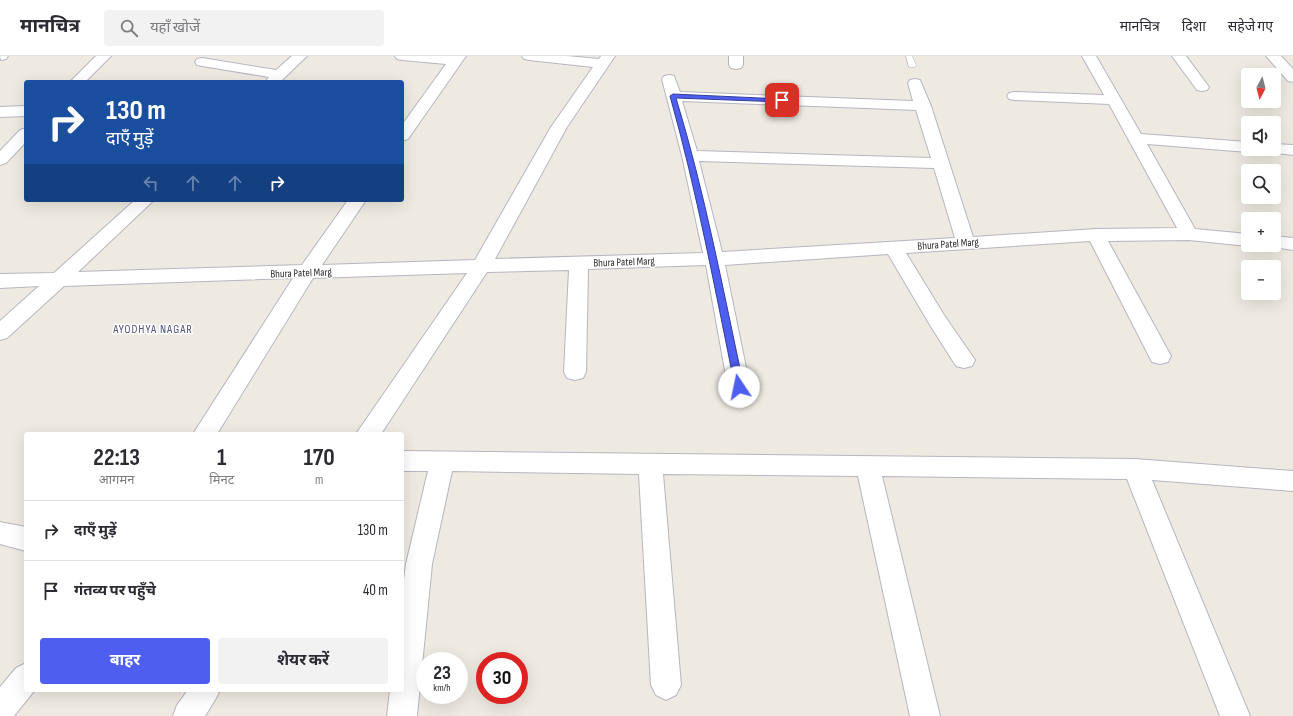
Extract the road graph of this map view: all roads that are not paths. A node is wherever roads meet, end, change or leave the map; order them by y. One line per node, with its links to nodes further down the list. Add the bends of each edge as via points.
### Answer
1 (104, 56): 16 (street)
2 (300, 56): 13 (street)
3 (402, 56): 9 (street)
4 (529, 56): 10 (street)
5 (908, 56): 12 (lane)
6 (1089, 56): 21 (street)
7 (1179, 56): 18 (street)
8 (1273, 56): 14 (street)
9 (458, 58): 25 (street)
10 (605, 60): 45 (street, via 559,127)
11 (202, 62): 13 (street)
12 (912, 66)
13 (276, 78)
14 (1293, 78)
15 (669, 79): 19 (street)
16 (79, 80)
17 (915, 83): 22 (street)
18 (1202, 86)
19 (673, 96): 22 (street); 31 (street)
20 (1014, 96): 21 (street)
21 (1114, 100): 27 (street)
22 (923, 106): 33 (street)
23 (24, 111): 24 (street)
24 (0, 112)
25 (404, 131)
26 (24, 135): 32 (street)
27 (1137, 139): 28 (street); 36 (street)
28 (1241, 146)
29 (1281, 149): 30 (street)
30 (1293, 150)
31 (690, 156): 33 (street); 43 (street)
32 (0, 160)
33 (940, 163): 39 (street)
34 (143, 202): 47 (street)
35 (356, 202): 46 (street)
36 (1189, 234): 37 (street, Bhura Patel Marg); 38 (street, Bhura Patel Marg)
37 (1096, 235): 39 (street, Bhura Patel Marg); 50 (street)
38 (1241, 239)
39 (966, 242): 42 (street, Bhura Patel Marg)
40 (1281, 243): 41 (street)
41 (1293, 244)
42 (894, 248): 43 (street, Bhura Patel Marg); 51 (street)
43 (714, 259): 44 (street, Bhura Patel Marg); 53 (street)
44 (579, 263): 45 (street, Bhura Patel Marg); 52 (street)
45 (481, 267): 46 (street, Bhura Patel Marg); 55 (street)
46 (307, 272): 47 (street, Bhura Patel Marg); 54 (street)
47 (57, 281): 48 (street, Bhura Patel Marg); 49 (street)
48 (0, 282)
49 (0, 332)
50 (1160, 356)
51 (964, 360)
52 (575, 372)
53 (739, 387)
54 (206, 432)
55 (369, 432)
56 (404, 461): 57 (street)
57 (442, 461): 58 (street); 69 (street, via 419,564)
58 (650, 463): 59 (street); 65 (street)
59 (868, 466): 60 (street); 70 (street)
60 (1135, 469): 61 (street); 71 (street)
61 (1293, 481)
62 (0, 533): 63 (street)
63 (24, 539)
64 (24, 680): 67 (street)
65 (666, 685)
66 (204, 692): 68 (street)
67 (0, 710)
68 (188, 716)
69 (402, 716)
70 (925, 716)
71 (1235, 716)

